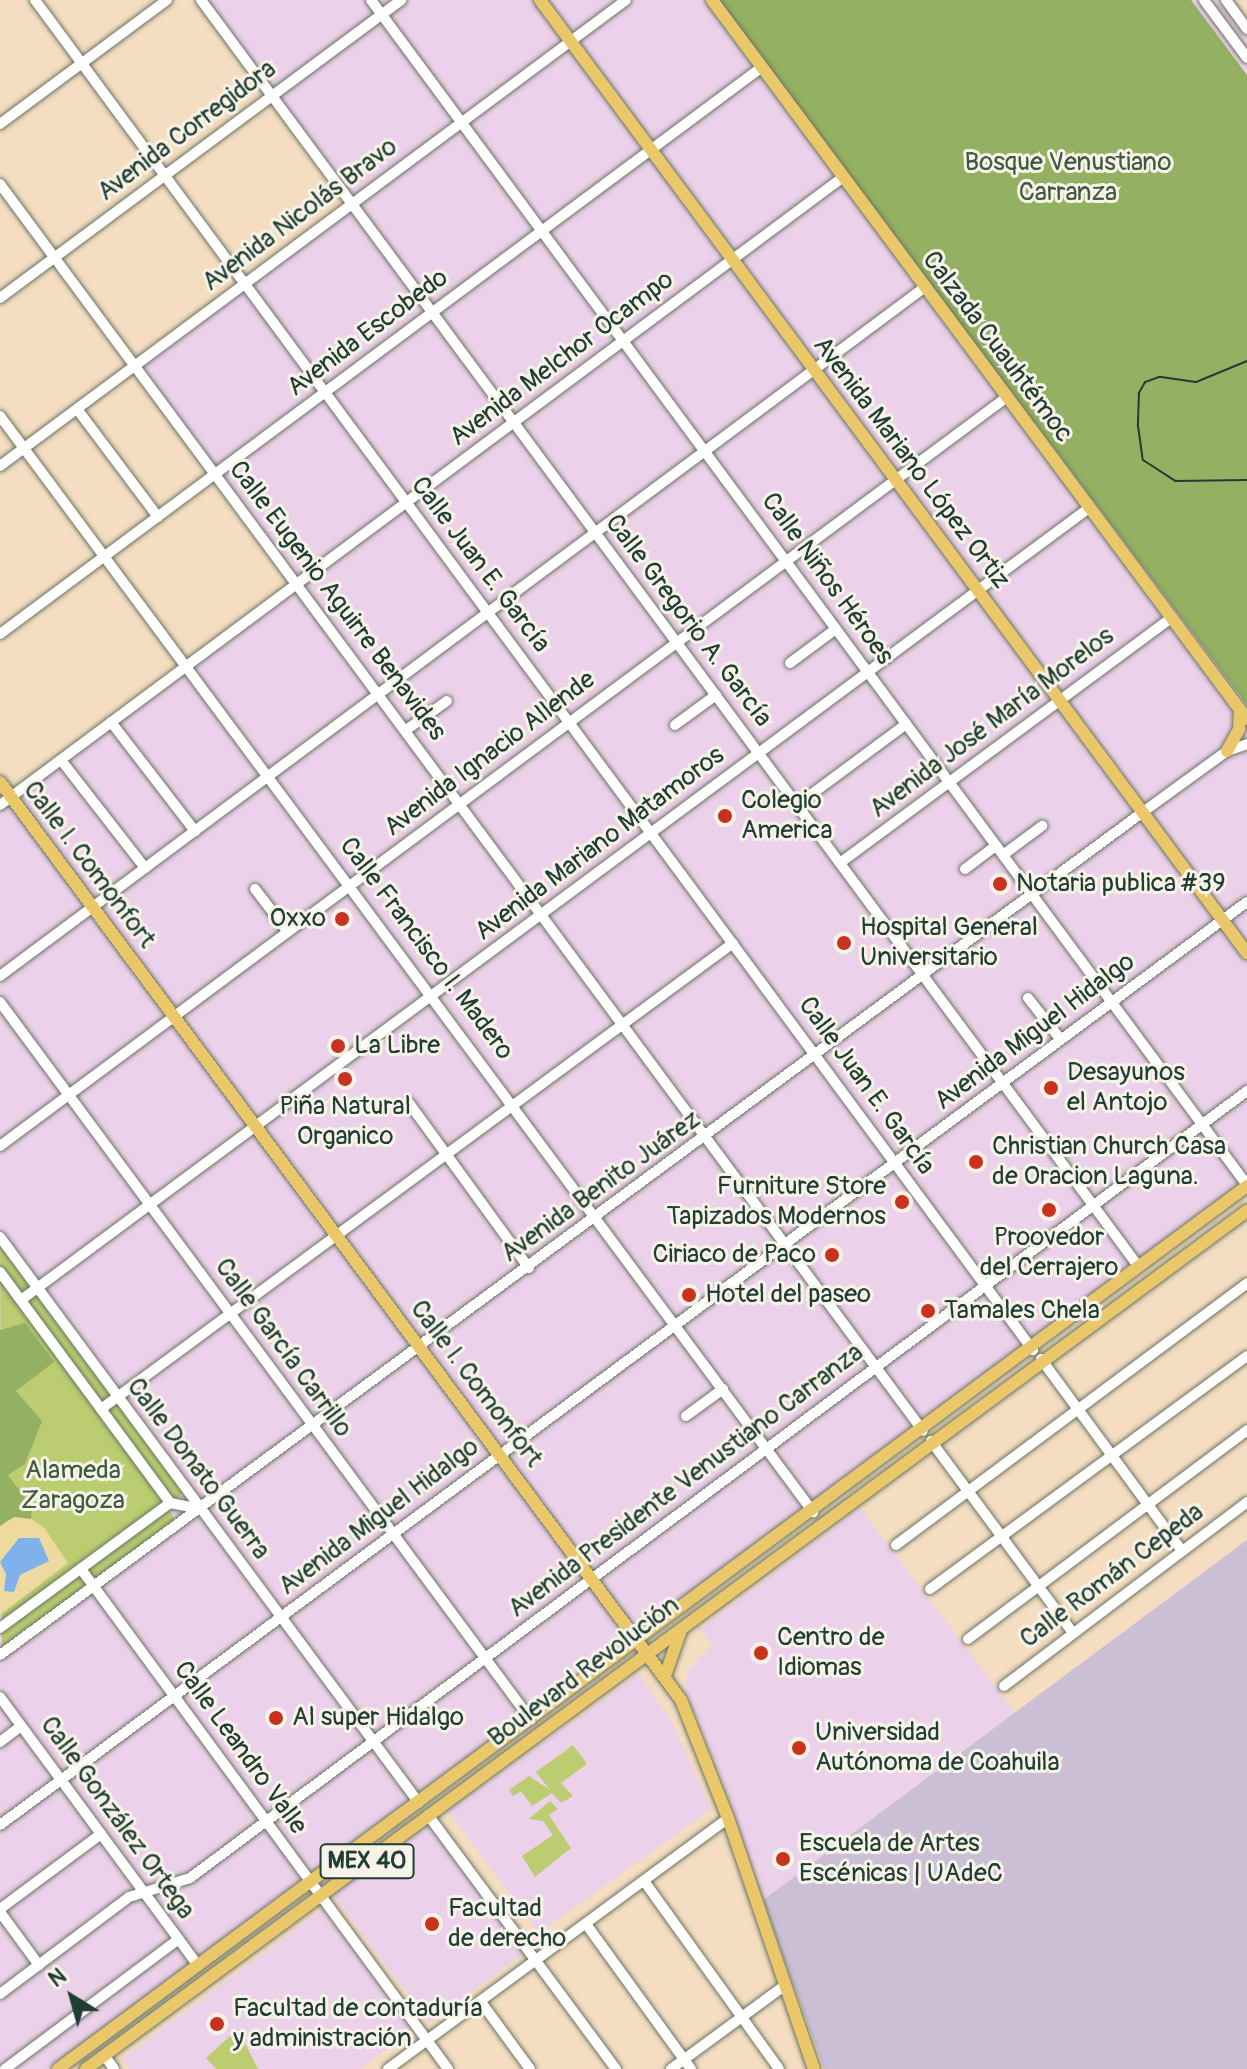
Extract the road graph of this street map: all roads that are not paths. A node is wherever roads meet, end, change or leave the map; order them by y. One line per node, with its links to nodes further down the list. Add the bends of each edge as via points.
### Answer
1 (35, 0): 15 (street, Calle Juan E. García)
2 (167, 0): 15 (street)
3 (201, 0): 17 (street, Calle Gregorio A. García)
4 (371, 0): 11 (street, Calle Niños Héroes)
5 (401, 0): 11 (street, Avenida Corregidora)
6 (540, 0): 13 (main road, Avenida Mariano López Ortiz)
7 (626, 0): 13 (street, Avenida Nicolás Bravo)
8 (712, 0): 16 (main road, Calzada Cuauhtémoc)
9 (1204, 0): 14 (street)
10 (1226, 0): 12 (street)
11 (382, 14): 17 (street, Avenida Corregidora); 18 (street, Calle Niños Héroes)
12 (1247, 29)
13 (571, 41): 18 (street, Avenida Nicolás Bravo); 20 (main road, Avenida Mariano López Ortiz)
14 (1245, 52)
15 (82, 63): 19 (street); 21 (street, Calle Juan E. García)
16 (762, 67): 20 (street, Avenida Escobedo); 22 (main road, Calzada Cuauhtémoc)
17 (272, 96): 21 (street, Avenida Corregidora); 24 (street, Calle Gregorio A. García)
18 (462, 123): 24 (street, Avenida Nicolás Bravo); 25 (street, Calle Niños Héroes)
19 (0, 124)
20 (651, 150): 25 (street, Avenida Escobedo); 27 (main road, Avenida Mariano López Ortiz)
21 (164, 176): 26 (street, Avenida Corregidora); 28 (street, Calle Juan E. García)
22 (843, 177): 27 (street, Avenida Melchor Ocampo); 29 (main road, Calzada Cuauhtémoc)
23 (0, 184): 26 (street, Calle Eugenio Aguirre Benavides)
24 (352, 204): 28 (street, Avenida Nicolás Bravo); 31 (street, Calle Gregorio A. García)
25 (542, 231): 31 (street, Avenida Escobedo); 32 (street, Calle Niños Héroes)
26 (54, 257): 30 (street, Avenida Corregidora); 33 (street, Calle Eugenio Aguirre Benavides)
27 (733, 259): 32 (street, Avenida Melchor Ocampo); 34 (main road, Avenida Mariano López Ortiz)
28 (245, 284): 33 (street, Avenida Nicolás Bravo); 35 (street, Calle Juan E. García)
29 (925, 287): 34 (street); 36 (main road, Calzada Cuauhtémoc)
30 (0, 298)
31 (432, 313): 35 (street, Avenida Escobedo); 39 (street, Calle Gregorio A. García)
32 (623, 341): 39 (street, Avenida Melchor Ocampo); 41 (street, Calle Niños Héroes)
33 (135, 366): 37 (street, Avenida Nicolás Bravo); 43 (street, Calle Eugenio Aguirre Benavides)
34 (814, 370): 41 (street); 44 (main road, Avenida Mariano López Ortiz)
35 (325, 392): 43 (street, Avenida Escobedo); 45 (street, Calle Juan E. García)
36 (1007, 397): 44 (street, Avenida Ignacio Allende); 46 (main road, Calzada Cuauhtémoc)
37 (77, 409): 40 (street, Avenida Nicolás Bravo); 47 (street)
38 (0, 416): 40 (street, Calle Francisco I. Madero)
39 (514, 422): 45 (street, Avenida Melchor Ocampo); 48 (street, Calle Gregorio A. García)
40 (24, 448): 42 (street, Avenida Nicolás Bravo); 49 (street, Calle Francisco I. Madero)
41 (705, 451): 48 (street); 50 (street, Calle Niños Héroes)
42 (0, 466)
43 (216, 474): 47 (street, Avenida Escobedo); 51 (street, Calle Eugenio Aguirre Benavides)
44 (896, 479): 50 (street, Avenida Ignacio Allende); 52 (main road, Avenida Mariano López Ortiz)
45 (406, 503): 51 (street, Avenida Melchor Ocampo); 53 (street, Calle Juan E. García)
46 (1089, 508): 52 (street, Avenida Mariano Matamoros); 54 (main road, Calzada Cuauhtémoc)
47 (158, 517): 49 (street, Avenida Escobedo)
48 (595, 533): 53 (street); 57 (street, Calle Gregorio A. García)
49 (105, 556): 56 (street, Avenida Escobedo); 59 (street, Calle Francisco I. Madero)
50 (786, 561): 55 (street, Calle Niños Héroes); 57 (street, Avenida Ignacio Allende)
51 (297, 584): 59 (street, Avenida Melchor Ocampo); 61 (street, Calle Eugenio Aguirre Benavides)
52 (977, 589): 60 (street, Avenida Mariano Matamoros); 63 (main road, Avenida Mariano López Ortiz)
53 (488, 613): 61 (street); 67 (street, Calle Juan E. García)
54 (1171, 618): 63 (street, Avenida José María Morelos); 65 (main road, Calzada Cuauhtémoc)
55 (836, 629): 58 (street); 60 (street, Calle Niños Héroes)
56 (0, 634)
57 (677, 642): 62 (street, Calle Gregorio A. García); 67 (street, Avenida Ignacio Allende)
58 (790, 663)
59 (187, 666): 66 (street, Avenida Melchor Ocampo); 75 (street, Calle Francisco I. Madero)
60 (867, 672): 68 (street, Calle Niños Héroes); 73 (street, Avenida Mariano Matamoros)
61 (379, 694): 70 (street, Calle Eugenio Aguirre Benavides); 75 (street)
62 (716, 695): 69 (street); 73 (street, Calle Gregorio A. García)
63 (1060, 700): 77 (street, Avenida José María Morelos); 82 (main road, Avenida Mariano López Ortiz)
64 (447, 701): 70 (street)
65 (1245, 714): 72 (main road)
66 (111, 722): 74 (street, Avenida Melchor Ocampo); 84 (street)
67 (569, 722): 79 (street, Avenida Ignacio Allende); 85 (street, Calle Juan E. García)
68 (906, 724): 77 (street, Calle Niños Héroes); 81 (street)
69 (675, 725)
70 (406, 730): 79 (street, Calle Eugenio Aguirre Benavides)
71 (1247, 744): 72 (street, Avenida Benito Juárez)
72 (1227, 751): 82 (street, Avenida Benito Juárez)
73 (759, 753): 81 (street, Calle Gregorio A. García); 85 (street, Avenida Mariano Matamoros)
74 (61, 760): 78 (street, Avenida Melchor Ocampo); 88 (street)
75 (269, 776): 84 (street); 90 (street, Calle Francisco I. Madero)
76 (0, 782): 78 (main road, Calle I. Comonfort)
77 (949, 782): 86 (street, Calle Niños Héroes); 87 (street, Avenida José María Morelos)
78 (11, 797): 80 (street, Avenida Melchor Ocampo); 94 (main road, Calle I. Comonfort)
79 (460, 804): 90 (street, Avenida Ignacio Allende); 95 (street, Calle Eugenio Aguirre Benavides)
80 (0, 805)
81 (797, 805): 87 (street, Calle Gregorio A. García)
82 (1143, 812): 92 (street, Avenida Benito Juárez); 96 (main road, Avenida Mariano López Ortiz)
83 (1042, 826): 86 (street)
84 (195, 831): 88 (street)
85 (652, 833): 95 (street, Avenida Mariano Matamoros); 98 (street, Calle Juan E. García)
86 (1000, 851): 89 (street); 92 (street, Calle Niños Héroes)
87 (840, 863): 100 (street, Calle Gregorio A. García)
88 (145, 868): 94 (street)
89 (965, 869)
90 (351, 885): 97 (street, Avenida Ignacio Allende); 102 (street, Calle Francisco I. Madero)
91 (255, 889): 97 (street)
92 (1032, 894): 100 (street, Avenida Benito Juárez); 105 (street, Calle Niños Héroes)
93 (1247, 902): 96 (street, Avenida Miguel Hidalgo)
94 (93, 907): 101 (street); 106 (main road, Calle I. Comonfort)
95 (542, 915): 102 (street, Avenida Mariano Matamoros); 107 (street, Calle Eugenio Aguirre Benavides)
96 (1223, 920): 99 (main road, Avenida Mariano López Ortiz); 105 (street, Avenida Miguel Hidalgo)
97 (288, 932): 106 (street, Avenida Ignacio Allende)
98 (733, 943): 107 (street); 109 (street, Calle Juan E. García)
99 (1247, 953)
100 (923, 975): 109 (street, Avenida Benito Juárez); 110 (street, Calle Gregorio A. García)
101 (0, 976)
102 (434, 997): 114 (street, Calle Francisco I. Madero); 116 (street, Avenida Mariano Matamoros)
103 (1028, 998): 108 (street)
104 (0, 1002): 112 (street, Calle García Carrillo)
105 (1112, 1002): 108 (street, Avenida Miguel Hidalgo); 115 (street, Calle Niños Héroes)
106 (175, 1016): 112 (street, Avenida Ignacio Allende); 116 (main road, Calle I. Comonfort)
107 (623, 1025): 114 (street); 117 (street, Calle Eugenio Aguirre Benavides)
108 (1061, 1040): 110 (street, Avenida Miguel Hidalgo)
109 (816, 1055): 117 (street, Avenida Benito Juárez); 120 (street, Calle Juan E. García)
110 (1003, 1083): 120 (street, Avenida Miguel Hidalgo); 125 (street, Calle Gregorio A. García)
111 (1247, 1091): 115 (street, Avenida Presidente Venustiano Carranza)
112 (69, 1095): 118 (street, Avenida Ignacio Allende); 124 (street, Calle García Carrillo)
113 (409, 1103): 119 (street)
114 (515, 1105): 119 (street); 127 (street, Calle Francisco I. Madero)
115 (1202, 1124): 121 (street, Calle Niños Héroes); 125 (street, Avenida Presidente Venustiano Carranza)
116 (257, 1127): 124 (street, Avenida Mariano Matamoros); 128 (main road, Calle I. Comonfort)
117 (706, 1137): 127 (street, Avenida Benito Juárez); 130 (street, Calle Eugenio Aguirre Benavides)
118 (0, 1146)
119 (447, 1155): 128 (street); 133 (street)
120 (895, 1162): 130 (street, Avenida Miguel Hidalgo); 136 (street, Calle Juan E. García)
121 (1247, 1186): 131 (main road, MEX 40)
122 (1247, 1195): 132 (main road)
123 (1247, 1202): 132 (main road)
124 (150, 1205): 137 (street, Avenida Mariano Matamoros); 140 (street, Calle García Carrillo)
125 (1093, 1205): 131 (street, Calle Gregorio A. García); 136 (street, Avenida Presidente Venustiano Carranza)
126 (1247, 1211): 139 (main road, MEX 40)
127 (598, 1217): 133 (street, Avenida Benito Juárez); 141 (street, Calle Francisco I. Madero)
128 (337, 1235): 140 (street); 142 (main road, Calle I. Comonfort)
129 (0, 1237): 137 (street, Calle Donato Guerra)
130 (785, 1244): 141 (street, Avenida Miguel Hidalgo); 145 (street, Calle Eugenio Aguirre Benavides)
131 (1139, 1267): 139 (main road, MEX 40)
132 (1155, 1267): 139 (main road)
133 (529, 1268): 142 (street, Avenida Benito Juárez)
134 (0, 1272): 138 (street, Calle Donato Guerra)
135 (1247, 1283): 149 (street)
136 (986, 1285): 143 (street, Calle Juan E. García); 145 (street, Avenida Presidente Venustiano Carranza)
137 (37, 1288): 138 (street, Avenida Mariano Matamoros); 147 (street, Calle Donato Guerra)
138 (21, 1300): 148 (street, Calle Donato Guerra)
139 (1104, 1305): 143 (main road, MEX 40)
140 (231, 1314): 147 (street); 151 (street, Calle García Carrillo)
141 (676, 1325): 146 (street, Calle Francisco I. Madero); 155 (street, Avenida Miguel Hidalgo)
142 (421, 1347): 151 (street, Avenida Benito Juárez); 155 (main road, Calle I. Comonfort)
143 (1037, 1355): 149 (street, Calle Juan E. García); 153 (main road, MEX 40)
144 (1247, 1356): 156 (street)
145 (876, 1367): 153 (street, Calle Eugenio Aguirre Benavides); 154 (street, Avenida Presidente Venustiano Carranza)
146 (723, 1389): 150 (street); 154 (street, Calle Francisco I. Madero)
147 (118, 1397): 148 (street); 161 (street, Calle Donato Guerra)
148 (101, 1409): 159 (street, Calle Donato Guerra)
149 (1078, 1410): 156 (street, Calle Juan E. García); 157 (street)
150 (686, 1416)
151 (314, 1426): 161 (street, Avenida Benito Juárez); 163 (street, Calle García Carrillo)
152 (1247, 1430): 160 (street)
153 (927, 1436): 157 (street, Calle Eugenio Aguirre Benavides); 162 (main road, MEX 40); 173 (main road, Boulevard Revolución / MEX 40)
154 (767, 1448): 162 (street, Calle Francisco I. Madero); 168 (street, Avenida Presidente Venustiano Carranza)
155 (501, 1454): 163 (street, Avenida Miguel Hidalgo); 168 (main road, Calle I. Comonfort)
156 (1112, 1455): 160 (street, Calle Juan E. García); 164 (street)
157 (969, 1492): 164 (street, Calle Eugenio Aguirre Benavides); 165 (street)
158 (1247, 1502): 166 (street, Calle Román Cepeda)
159 (170, 1503): 161 (street); 167 (street, Calle Donato Guerra)
160 (1148, 1504): 166 (street, Calle Juan E. García); 170 (street)
161 (200, 1509): 169 (street, Avenida Benito Juárez); 172 (street, Calle Donato Guerra)
162 (813, 1512): 177 (main road, MEX 40)
163 (393, 1534): 172 (street, Avenida Miguel Hidalgo); 180 (street, Calle García Carrillo)
164 (1001, 1536): 170 (street, Calle Eugenio Aguirre Benavides); 171 (street)
165 (896, 1545)
166 (1182, 1551): 175 (street, Calle Román Cepeda)
167 (81, 1569): 169 (street, Calle Leandro Valle); 174 (street, Calle Donato Guerra)
168 (593, 1578): 177 (main road, Calle I. Comonfort); 180 (street, Avenida Presidente Venustiano Carranza)
169 (94, 1587): 179 (street, Avenida Benito Juárez); 183 (street, Calle Leandro Valle)
170 (1039, 1587): 175 (street, Calle Eugenio Aguirre Benavides); 176 (street)
171 (930, 1589)
172 (282, 1617): 183 (street, Avenida Miguel Hidalgo); 187 (street, Calle Donato Guerra)
173 (683, 1626): 178 (main road, Boulevard Revolución / MEX 40); 181 (main road)
174 (0, 1628)
175 (1073, 1633): 182 (street, Calle Román Cepeda)
176 (968, 1639)
177 (639, 1640): 178 (main road, Calle I. Comonfort); 185 (main road, MEX 40)
178 (648, 1652): 181 (main road, Calle I. Comonfort); 191 (main road, Boulevard Revolución / MEX 40)
179 (0, 1655)
180 (485, 1658): 185 (street, Calle García Carrillo); 187 (street, Avenida Presidente Venustiano Carranza)
181 (665, 1676): 192 (main road, Calle I. Comonfort, via 695,1731)
182 (1004, 1686)
183 (175, 1696): 189 (street, Avenida Miguel Hidalgo); 193 (street, Calle Leandro Valle)
184 (0, 1697): 186 (street, Calle González Ortega)
185 (531, 1720): 190 (main road, MEX 40)
186 (21, 1726): 188 (street); 189 (street, Calle González Ortega)
187 (373, 1741): 190 (street, Calle Donato Guerra); 193 (street, Avenida Presidente Venustiano Carranza)
188 (0, 1742)
189 (61, 1780): 194 (street, Avenida Miguel Hidalgo); 195 (street, Calle González Ortega)
190 (419, 1803): 197 (main road, MEX 40)
191 (428, 1815): 199 (main road, Boulevard Revolución / MEX 40); 203 (street)
192 (728, 1818): 196 (street); 206 (main road, Calle I. Comonfort)
193 (266, 1821): 197 (street, Calle Leandro Valle); 198 (street, Avenida Presidente Venustiano Carranza, via 190,1878)
194 (0, 1825)
195 (101, 1834): 198 (street, Calle González Ortega); 200 (street)
196 (644, 1881): 201 (street); 209 (street)
197 (311, 1882): 199 (street, Calle Leandro Valle); 205 (main road, MEX 40)
198 (144, 1893): 202 (street, Calle González Ortega); 204 (street, Avenida Presidente Venustiano Carranza, via 122,1901)
199 (321, 1895): 210 (street, Calle Leandro Valle); 211 (main road, Boulevard Revolución / MEX 40)
200 (0, 1910): 204 (street)
201 (586, 1924): 203 (street); 212 (street)
202 (179, 1939): 205 (street, Calle González Ortega); 213 (street)
203 (536, 1961): 208 (street); 220 (street)
204 (39, 1965): 207 (street, Avenida Presidente Venustiano Carranza)
205 (198, 1966): 214 (main road, MEX 40)
206 (784, 1986): 209 (street); 224 (main road, Calle I. Comonfort)
207 (0, 1994)
208 (481, 2002): 210 (street); 219 (street)
209 (742, 2017): 212 (street); 223 (street)
210 (427, 2040): 217 (street); 218 (street, Calle Leandro Valle)
211 (104, 2055): 215 (main road, Boulevard Revolución / MEX 40); 216 (street)
212 (684, 2059): 221 (street); 222 (street)
213 (5, 2069)
214 (58, 2069)
215 (86, 2069)
216 (114, 2069)
217 (388, 2069)
218 (448, 2069)
219 (530, 2069)
220 (616, 2069)
221 (671, 2069)
222 (691, 2069)
223 (779, 2069)
224 (814, 2069)

